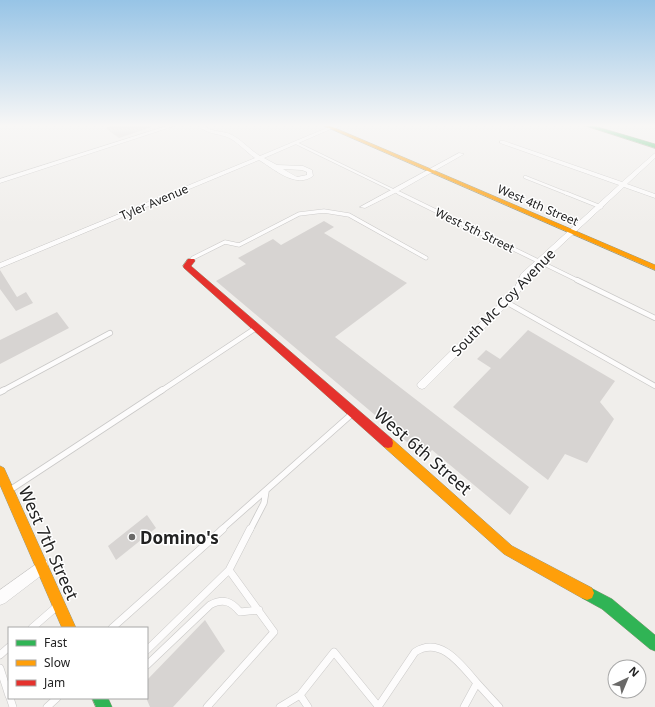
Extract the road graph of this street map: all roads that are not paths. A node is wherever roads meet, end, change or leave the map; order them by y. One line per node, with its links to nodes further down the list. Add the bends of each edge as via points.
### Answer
1 (72, 158): 11 (street)
2 (260, 158): 8 (street); 21 (street, Tyler Avenue)
3 (327, 158): 13 (lane, West 5th Street)
4 (402, 158): 9 (street, West 4th Street)
5 (454, 158): 9 (street)
6 (547, 158): 12 (street)
7 (653, 158): 12 (street, South Mc Coy Avenue)
8 (277, 167): 8 (street, via 296,179 310,176 310,171 302,168)
9 (431, 171): 13 (street); 17 (street, West 4th Street)
10 (525, 177): 16 (lane)
11 (0, 181)
12 (624, 185): 14 (street); 16 (street, South Mc Coy Avenue)
13 (395, 191): 15 (street); 20 (lane, West 5th Street)
14 (655, 196)
15 (363, 207)
16 (601, 207): 17 (street, South Mc Coy Avenue)
17 (572, 232): 20 (street, South Mc Coy Avenue); 22 (street, West 4th Street)
18 (426, 258): 19 (lane, via 349,215 322,210 299,214 239,244 225,242)
19 (191, 261): 25 (street, West 6th Street, via 187,266)
20 (539, 261): 23 (street, South Mc Coy Avenue, via 524,276 517,290); 24 (lane, West 5th Street)
21 (0, 266)
22 (655, 268)
23 (506, 302): 27 (street, South Mc Coy Avenue); 28 (lane)
24 (655, 318)
25 (256, 328): 30 (street, West 6th Street); 32 (lane)
26 (110, 333): 29 (lane)
27 (422, 385)
28 (655, 386)
29 (0, 392)
30 (354, 412): 33 (lane); 42 (street, West 6th Street, via 508,550 607,604)
31 (0, 472): 32 (street, West 7th Street)
32 (8, 491): 34 (street, West 7th Street)
33 (266, 491): 35 (lane, via 264,504); 41 (lane)
34 (42, 566): 36 (street); 37 (street, West 7th Street)
35 (229, 570): 38 (lane); 44 (lane)
36 (0, 598)
37 (59, 605): 39 (lane); 40 (street, West 7th Street)
38 (259, 610): 46 (lane, via 240,612 235,604 216,601); 53 (lane, via 274,632)
39 (33, 627)
40 (69, 627)
41 (113, 627)
42 (655, 644)
43 (8, 649): 45 (lane)
44 (148, 649)
45 (0, 655)
46 (148, 664)
47 (0, 668): 49 (lane)
48 (477, 683): 56 (lane, via 444,650 433,646 424,647 414,652); 57 (lane); 58 (lane)
49 (8, 694)
50 (300, 695): 54 (lane); 55 (lane); 56 (lane, via 334,652)
51 (56, 699): 52 (lane)
52 (47, 707)
53 (207, 707)
54 (280, 707)
55 (308, 707)
56 (378, 707)
57 (464, 707)
58 (499, 707)

